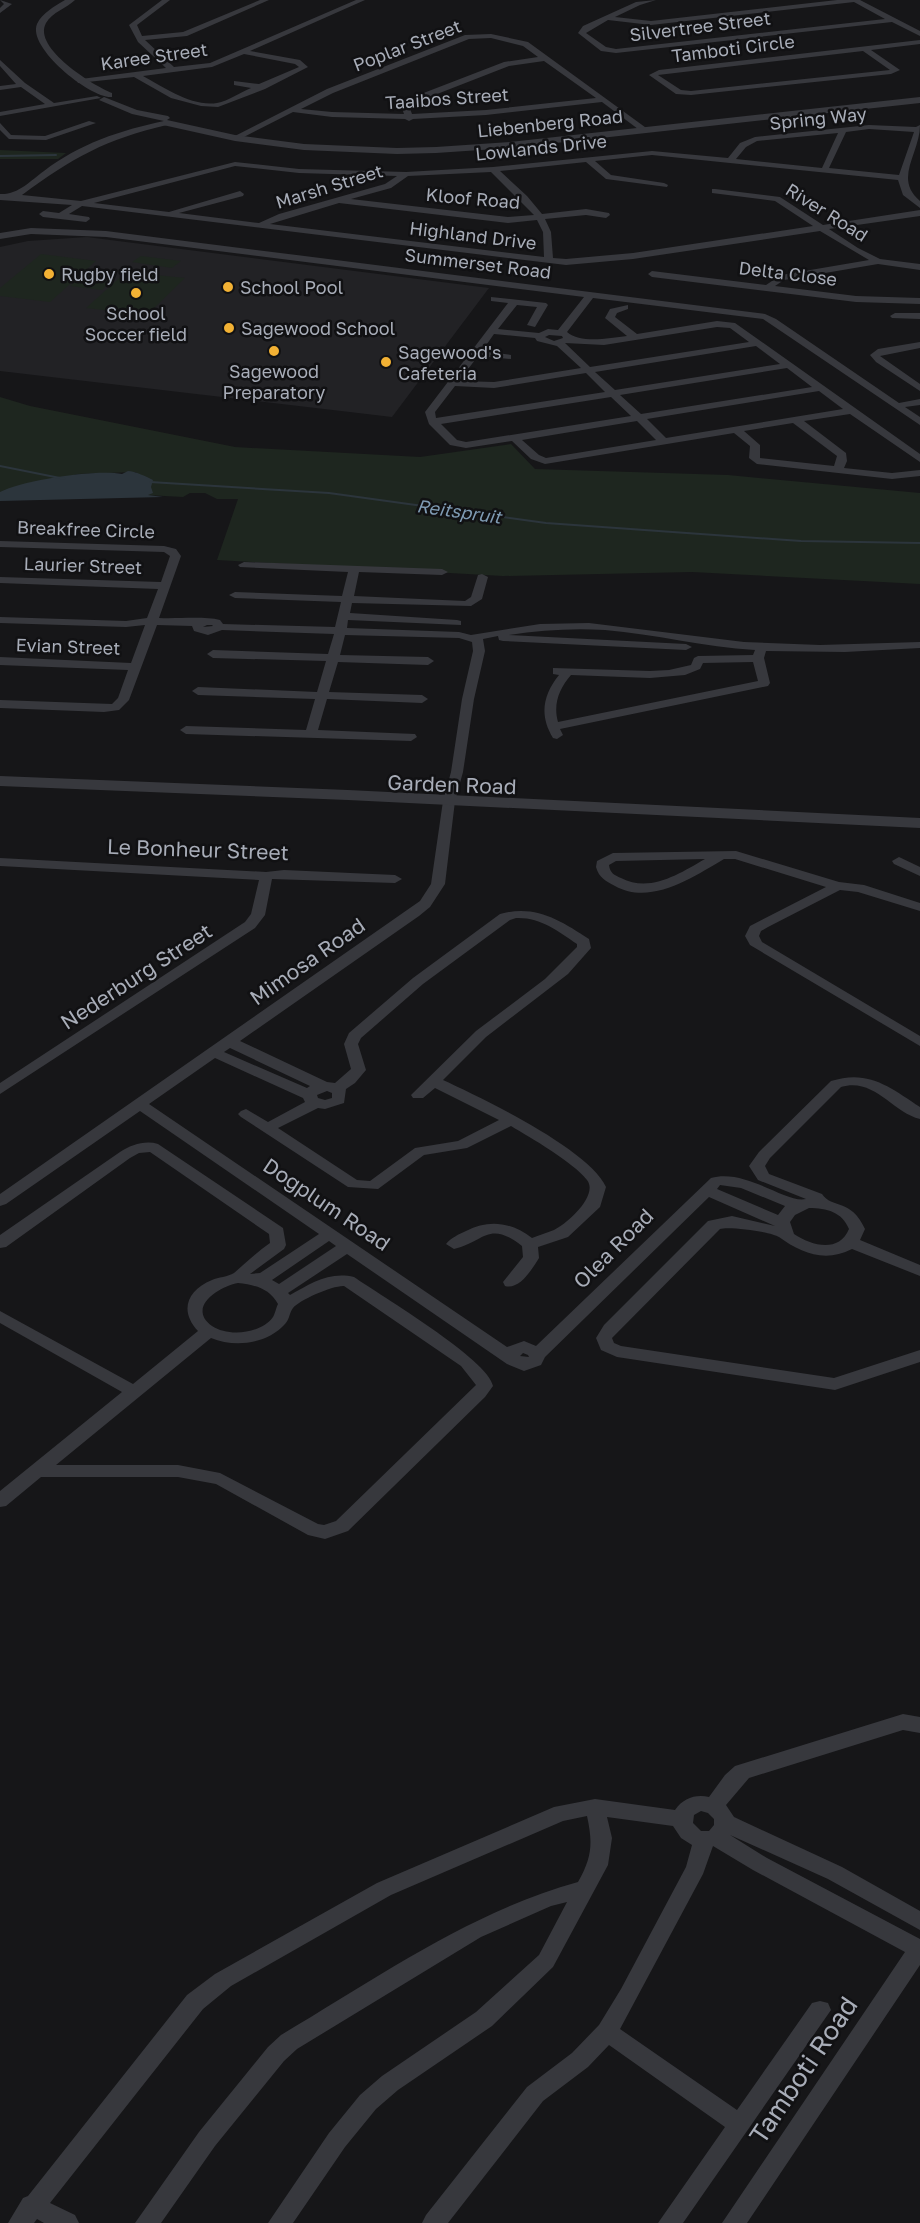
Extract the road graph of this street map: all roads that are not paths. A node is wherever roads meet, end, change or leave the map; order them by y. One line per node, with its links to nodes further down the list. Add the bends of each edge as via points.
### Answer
1 (0, 0): 8 (street, via 9,4)
2 (71, 0): 20 (street, Liebenberg Road, via 46,18 40,30 48,48)
3 (167, 0): 12 (street, via 134,23)
4 (266, 0): 12 (street, via 184,34)
5 (362, 0): 15 (street, Karee Street)
6 (653, 0): 9 (street)
7 (855, 0): 9 (street, via 647,23); 10 (street)
8 (0, 11)
9 (609, 18): 10 (street, Silvertree Street, via 582,33 604,49 616,51)
10 (893, 20): 11 (street)
11 (920, 34)
12 (140, 38): 18 (street)
13 (920, 42): 14 (street, Tamboti Circle)
14 (866, 49): 14 (street, Tamboti Circle, via 681,70 653,75 679,92 691,93 896,70)
15 (244, 52): 18 (street, Karee Street, via 212,65); 23 (street, via 304,65)
16 (547, 58): 26 (street, Poplar Street); 29 (street, Poplar Street, via 520,42 491,36 468,37 367,75); 31 (street, via 507,63 411,100 405,105)
17 (0, 62): 22 (street)
18 (172, 70): 19 (street, Karee Street)
19 (136, 75): 20 (street, Karee Street); 23 (street, via 174,96 208,105 223,104)
20 (81, 81): 25 (street, Liebenberg Road)
21 (237, 83): 23 (street)
22 (22, 85): 24 (street); 28 (street)
23 (262, 87)
24 (0, 88)
25 (104, 98): 28 (street); 32 (street, Liebenberg Road)
26 (603, 100): 31 (street, Taaibos Street); 37 (street, Poplar Street)
27 (920, 100): 37 (street, Liebenberg Road)
28 (53, 106): 30 (street)
29 (293, 110): 31 (street, Taaibos Street, via 342,117); 38 (street, Poplar Street)
30 (0, 114)
31 (409, 119)
32 (161, 120): 38 (street, Liebenberg Road); 49 (street, via 74,155)
33 (92, 123): 34 (street, via 50,138 7,136)
34 (0, 125)
35 (919, 128): 36 (street, Spring Way); 44 (street)
36 (843, 129): 40 (street, Spring Way, via 750,141); 42 (street)
37 (645, 130): 38 (street, Liebenberg Road, via 510,145 397,151 304,147)
38 (236, 138)
39 (586, 159): 40 (street, Lowlands Drive, via 652,153); 41 (street, Lowlands Drive); 45 (street, via 609,177)
40 (730, 161): 42 (street, Lowlands Drive)
41 (493, 169): 43 (street, Lowlands Drive); 58 (street)
42 (824, 171): 44 (street, Lowlands Drive)
43 (406, 174): 50 (street, Marsh Street, via 394,184); 51 (street, Lowlands Drive, via 298,171 235,164)
44 (902, 178): 52 (street, via 906,194)
45 (664, 184)
46 (715, 191): 62 (street, River Road, via 772,197)
47 (240, 194): 55 (street)
48 (0, 195): 49 (street, Highland Drive)
49 (16, 197): 51 (street, Highland Drive); 53 (street)
50 (338, 200): 58 (street, Kloof Road, via 508,220); 61 (street, Marsh Street)
51 (80, 204): 55 (street, Highland Drive); 57 (street)
52 (920, 205)
53 (0, 206)
54 (920, 213): 62 (street, Highland Drive)
55 (167, 214): 61 (street, Highland Drive)
56 (606, 215): 58 (street, Kloof Road, via 586,212)
57 (61, 216): 59 (street); 60 (street, via 39,212)
58 (542, 217): 64 (street, via 549,245)
59 (86, 219)
60 (34, 220)
61 (260, 226): 64 (street, Highland Drive)
62 (821, 228): 64 (street, Highland Drive, via 584,262); 65 (street, River Road)
63 (0, 236): 69 (street, Summerset Road, via 31,231 106,234)
64 (548, 261)
65 (878, 261): 66 (street, River Road); 68 (street, via 781,278)
66 (920, 267)
67 (652, 274): 68 (street, Delta Close)
68 (769, 287): 72 (street, Delta Close, via 868,300)
69 (591, 294): 81 (street); 95 (street, Summerset Road, via 769,319)
70 (494, 299): 71 (street)
71 (515, 301): 77 (street, via 543,305); 79 (street)
72 (920, 301)
73 (626, 307): 80 (street, via 613,311 610,318)
74 (895, 316): 75 (street)
75 (920, 316)
76 (681, 321): 78 (street)
77 (532, 325)
78 (690, 328): 80 (street); 82 (street, via 732,325)
79 (490, 331): 81 (street, via 540,336 549,333); 84 (street)
80 (635, 337): 81 (street, via 597,342)
81 (563, 338): 87 (street)
82 (760, 343): 86 (street); 87 (street)
83 (920, 345): 89 (street, via 875,355)
84 (473, 353): 85 (street); 90 (street)
85 (508, 357)
86 (790, 365): 91 (street); 93 (street)
87 (588, 371): 90 (street, via 494,385); 93 (street)
88 (920, 373): 89 (street)
89 (903, 375): 92 (street)
90 (453, 383): 99 (street, via 430,412)
91 (822, 388): 96 (street); 97 (street)
92 (920, 388)
93 (613, 393): 97 (street); 99 (street)
94 (920, 402): 95 (street)
95 (897, 406): 100 (street, Summerset Road)
96 (853, 410): 98 (street); 104 (street)
97 (640, 418): 102 (street); 103 (street)
98 (797, 421): 101 (street); 105 (street, via 842,455)
99 (433, 422): 102 (street, via 460,445)
100 (920, 422)
101 (737, 430): 103 (street); 105 (street, via 755,446 757,461)
102 (514, 438): 103 (street, via 545,461)
103 (665, 442)
104 (920, 459)
105 (838, 470): 106 (street, via 899,476)
106 (920, 473)
107 (0, 544): 113 (street, Breakfree Circle, via 172,551 176,556)
108 (244, 565): 109 (street)
109 (354, 568): 110 (street); 115 (street)
110 (442, 572)
111 (482, 577): 115 (street, via 472,604)
112 (0, 580): 113 (street, Laurier Street)
113 (165, 586): 119 (street, Breakfree Circle)
114 (235, 595): 115 (street)
115 (348, 600): 116 (street)
116 (344, 616): 118 (street); 120 (street)
117 (0, 620): 119 (street)
118 (457, 623)
119 (148, 624): 120 (street, via 199,626 213,621 220,627); 129 (street, Breakfree Circle)
120 (340, 630): 121 (street); 126 (street)
121 (475, 637): 123 (street); 138 (street, Mimosa Road, via 480,643 479,651)
122 (920, 645): 123 (street)
123 (761, 652): 123 (street, via 764,682 555,731 549,715 551,693 563,671 686,671 696,667 698,660); 124 (street)
124 (920, 652)
125 (213, 654): 126 (street)
126 (333, 657): 128 (street); 131 (street)
127 (0, 661): 129 (street, Evian Street)
128 (428, 661)
129 (136, 667): 133 (street, Breakfree Circle, via 123,700 110,708)
130 (198, 692): 131 (street)
131 (321, 696): 132 (street); 135 (street)
132 (422, 699)
133 (0, 704)
134 (186, 730): 135 (street)
135 (311, 733): 136 (street)
136 (411, 737)
137 (0, 780): 138 (street, Garden Road)
138 (448, 804): 139 (street, Garden Road); 148 (street, Mimosa Road, via 438,884 424,904)
139 (920, 823)
140 (722, 855): 140 (street, via 613,857 602,864 602,870 626,887 642,890); 146 (street, via 751,858)
141 (899, 861): 143 (street)
142 (0, 862): 144 (street, Le Bonheur Street)
143 (920, 872)
144 (266, 876): 145 (street, Le Bonheur Street); 153 (street, Nederburg Street, via 258,915 250,925)
145 (395, 879)
146 (838, 886): 147 (street, via 859,888); 149 (street, via 763,924 752,934 753,941)
147 (920, 907)
148 (228, 1041): 150 (street, Mimosa Road); 152 (street)
149 (920, 1042)
150 (213, 1052): 155 (street); 156 (street, Mimosa Road)
151 (434, 1082): 152 (street, via 483,1033 568,965 584,948 584,942 534,915 516,913 505,917 417,981 354,1036 351,1044 359,1070); 154 (street); 159 (street)
152 (330, 1087): 155 (street, via 314,1089); 155 (street, via 341,1097 335,1103 325,1105)
153 (0, 1090)
154 (418, 1095)
155 (312, 1099): 160 (street)
156 (138, 1103): 162 (street, Mimosa Road); 166 (street, Dogplum Road)
157 (246, 1114): 160 (street)
158 (920, 1114): 163 (street, via 868,1083 852,1079 836,1084 757,1166 763,1177 816,1197)
159 (511, 1120): 160 (street, via 462,1145 420,1151 368,1187 353,1184); 170 (street, via 585,1171 598,1187 594,1204 562,1233)
160 (268, 1128)
161 (706, 1190): 164 (street, via 716,1181 731,1182); 165 (street); 181 (street, Olea Road, via 552,1340)
162 (0, 1201)
163 (820, 1203): 164 (street); 167 (street, via 850,1214 857,1229)
164 (798, 1206): 165 (street, via 790,1210)
165 (783, 1226): 167 (street, via 794,1243 818,1250); 182 (street, via 772,1232 731,1220 714,1225 610,1329 605,1343 617,1351 835,1384)
166 (330, 1233): 171 (street, Dogplum Road); 172 (street)
167 (851, 1242): 174 (street)
168 (0, 1243): 175 (street, via 125,1155 135,1149 153,1147 277,1232 278,1245)
169 (454, 1244): 170 (street, via 479,1229 495,1227)
170 (530, 1244): 177 (street, via 531,1258)
171 (348, 1246): 173 (street); 181 (street, Dogplum Road, via 489,1343)
172 (299, 1254): 173 (street); 176 (street)
173 (317, 1266): 178 (street)
174 (920, 1271)
175 (238, 1278): 176 (street); 180 (street, via 214,1285 198,1299 196,1316)
176 (260, 1280): 178 (street)
177 (511, 1282)
178 (283, 1297): 180 (street, via 281,1320 261,1334 234,1338); 184 (street, via 331,1280 348,1281 467,1362 485,1386 342,1526 325,1532 314,1530 220,1479 201,1474)
179 (0, 1316): 183 (street)
180 (209, 1331): 183 (street)
181 (523, 1352)
182 (920, 1356)
183 (135, 1392): 184 (street)
184 (40, 1471): 185 (street)
185 (0, 1502)
186 (920, 1725): 189 (street, via 903,1722 742,1772 732,1780)
187 (595, 1807): 188 (street); 190 (street, via 603,1845); 196 (street, via 561,1813 384,1889 206,1992)
188 (681, 1819): 189 (street, via 685,1830 696,1838); 189 (street, via 692,1805 699,1803)
189 (715, 1826): 191 (street, via 835,1873); 192 (street, via 760,1864); 194 (street)
190 (586, 1888): 198 (street, via 547,1899 474,1931 289,2042 207,2139); 199 (street, via 552,1953 537,1972 464,2035 368,2102)
191 (920, 1921)
192 (920, 1950): 202 (street, Tamboti Road)
193 (820, 2010): 195 (street)
194 (607, 2032): 195 (street); 200 (street, via 580,2060 535,2094)
195 (740, 2124): 201 (street)
196 (25, 2214): 197 (street)
197 (67, 2223)
198 (147, 2223)
199 (280, 2223)
200 (434, 2223)
201 (670, 2223)
202 (734, 2223)

